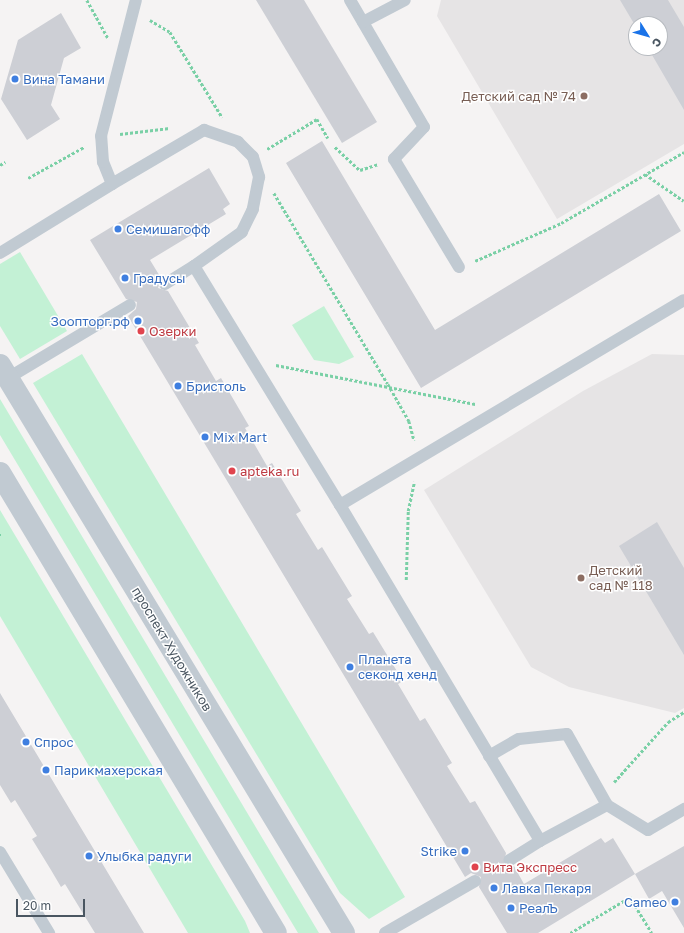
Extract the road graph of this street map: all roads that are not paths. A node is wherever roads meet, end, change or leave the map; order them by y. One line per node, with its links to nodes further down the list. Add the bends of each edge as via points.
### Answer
1 (350, 0): 4 (lane)
2 (405, 0): 4 (lane)
3 (135, 6): 5 (lane, via 100,150)
4 (363, 22): 8 (lane, via 424,127 394,159)
5 (112, 184): 6 (lane); 7 (lane, via 204,130 238,142 253,157 259,177 253,209 242,232)
6 (0, 253)
7 (194, 266): 9 (lane); 14 (lane)
8 (459, 267)
9 (164, 284)
10 (684, 300): 14 (lane, via 497,408)
11 (130, 305): 12 (lane)
12 (4, 372): 24 (street, проспект Художников)
13 (0, 473): 23 (street)
14 (340, 505): 15 (lane)
15 (489, 756): 16 (lane, via 519,739 568,734); 18 (lane)
16 (605, 800): 17 (lane, via 648,830); 18 (lane)
17 (684, 809)
18 (540, 841): 20 (lane)
19 (0, 852): 22 (lane)
20 (510, 860)
21 (475, 881): 25 (lane)
22 (49, 933)
23 (276, 933)
24 (344, 933)
25 (385, 933)

